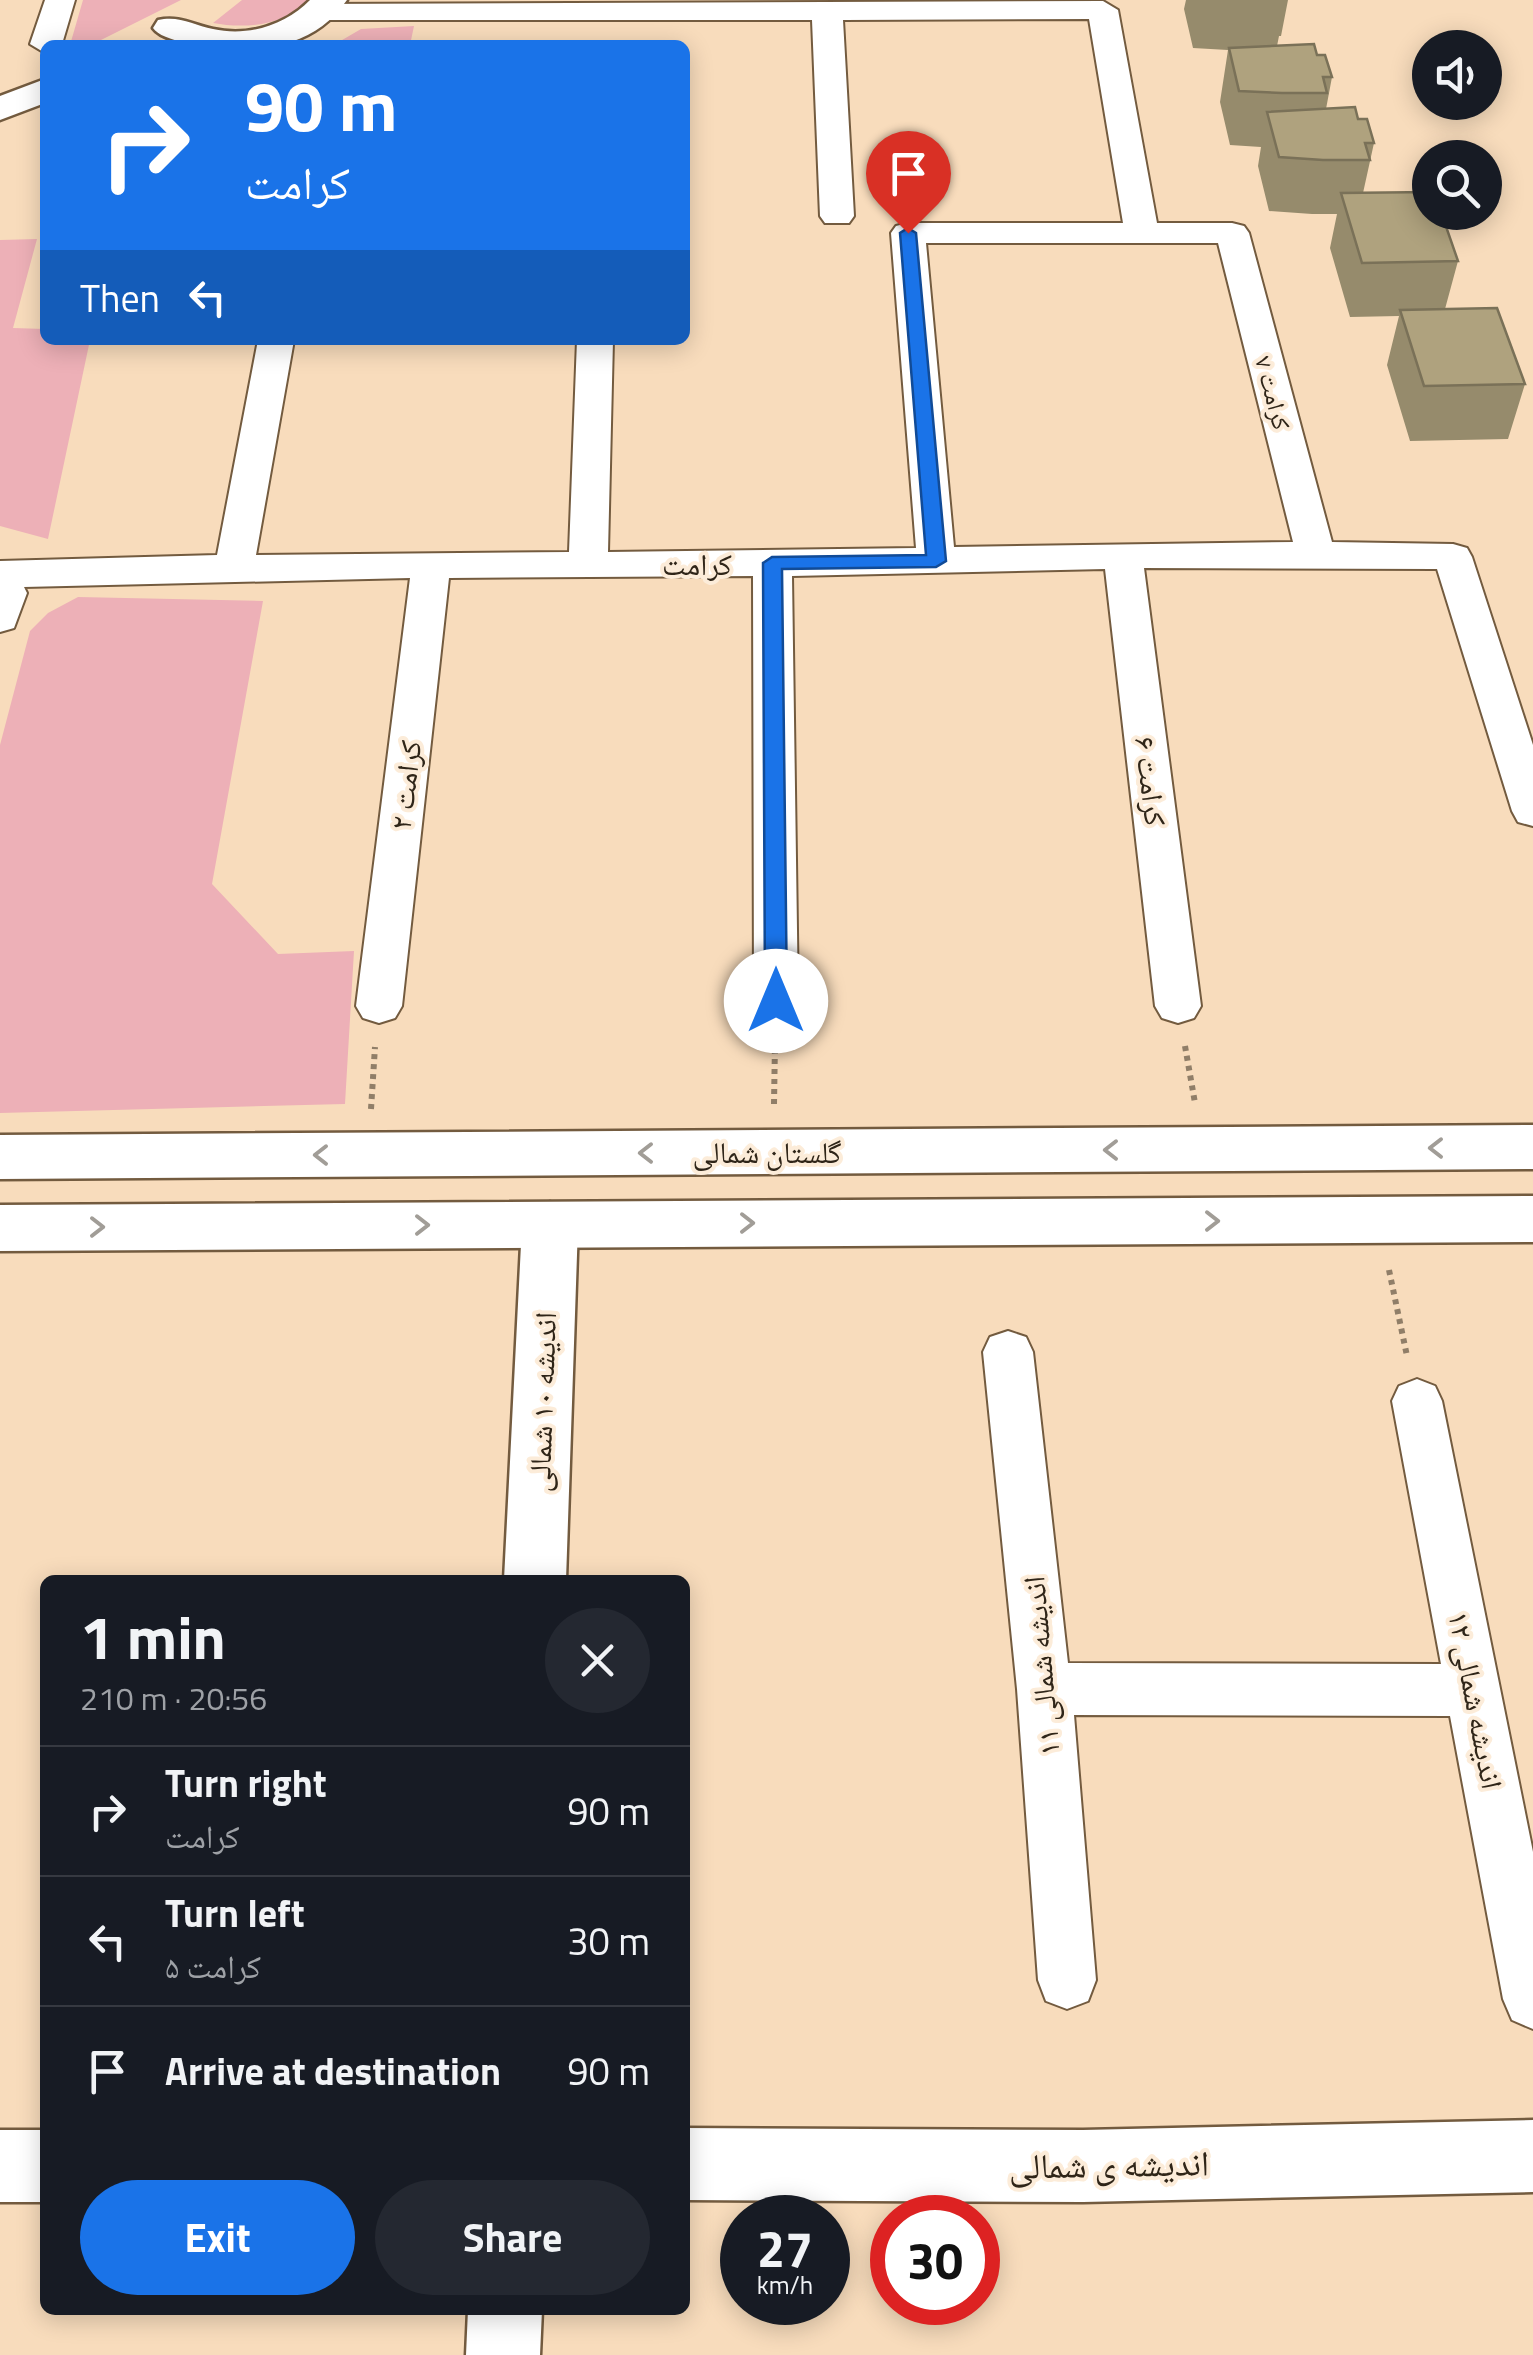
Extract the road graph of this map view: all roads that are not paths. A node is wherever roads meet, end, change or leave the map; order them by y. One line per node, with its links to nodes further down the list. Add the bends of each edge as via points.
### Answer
1 (60, 0): 9 (street)
2 (208, 0): 8 (main road)
3 (666, 5): 6 (street); 7 (street)
4 (961, 5): 6 (street); 17 (street, via 1103,10)
5 (326, 6): 7 (street); 12 (main road, via 300,25)
6 (826, 10): 16 (street)
7 (555, 11): 13 (street)
8 (172, 28): 10 (main road); 11 (main road)
9 (47, 40)
10 (148, 40)
11 (212, 40)
12 (257, 40)
13 (552, 40)
14 (40, 92): 15 (main road)
15 (0, 108)
16 (837, 216)
17 (1141, 231): 20 (street, کرامت ۷, via 1232,234); 22 (street, via 908,233)
18 (275, 345): 24 (street)
19 (595, 345): 25 (street)
20 (1315, 552): 21 (street, کرامت); 29 (street, کرامت, via 1453,558)
21 (1123, 556): 22 (street, کرامت); 32 (street, کرامت ۶)
22 (936, 561): 23 (street, کرامت)
23 (772, 563): 25 (street, کرامت); 30 (street)
24 (234, 564): 26 (street, کرامت); 27 (street, کرامت)
25 (588, 564): 26 (street, کرامت)
26 (431, 565): 31 (street, کرامت ۲)
27 (1, 574): 28 (street, via 7,593)
28 (0, 619)
29 (1533, 811)
30 (776, 1001)
31 (378, 1006)
32 (1178, 1006)
33 (1533, 1147): 34 (main road, گلستان شمالی, one-way to 34)
34 (552, 1154): 35 (main road, گلستان شمالی, one-way to 35); 37 (main road, اندیشه ۱۰ شمالی)
35 (0, 1157)
36 (1533, 1219): 37 (main road, one-way to 36)
37 (550, 1224): 38 (main road, one-way to 37); 41 (main road, اندیشه ۱۰ شمالی)
38 (0, 1228)
39 (1008, 1352): 42 (street, اندیشه شمالی ۱۱)
40 (1416, 1401): 43 (street, اندیشه شمالی ۱۲)
41 (535, 1575)
42 (1044, 1689): 43 (street); 44 (street, اندیشه شمالی ۱۱)
43 (1474, 1690): 45 (street, اندیشه شمالی ۱۲)
44 (1067, 1980)
45 (1533, 1999)
46 (1533, 2156): 47 (main road, اندیشه ی شمالی, via 1082,2166)
47 (690, 2164)
48 (0, 2166): 49 (main road)
49 (40, 2166)
50 (505, 2315): 51 (main road)
51 (503, 2355)

